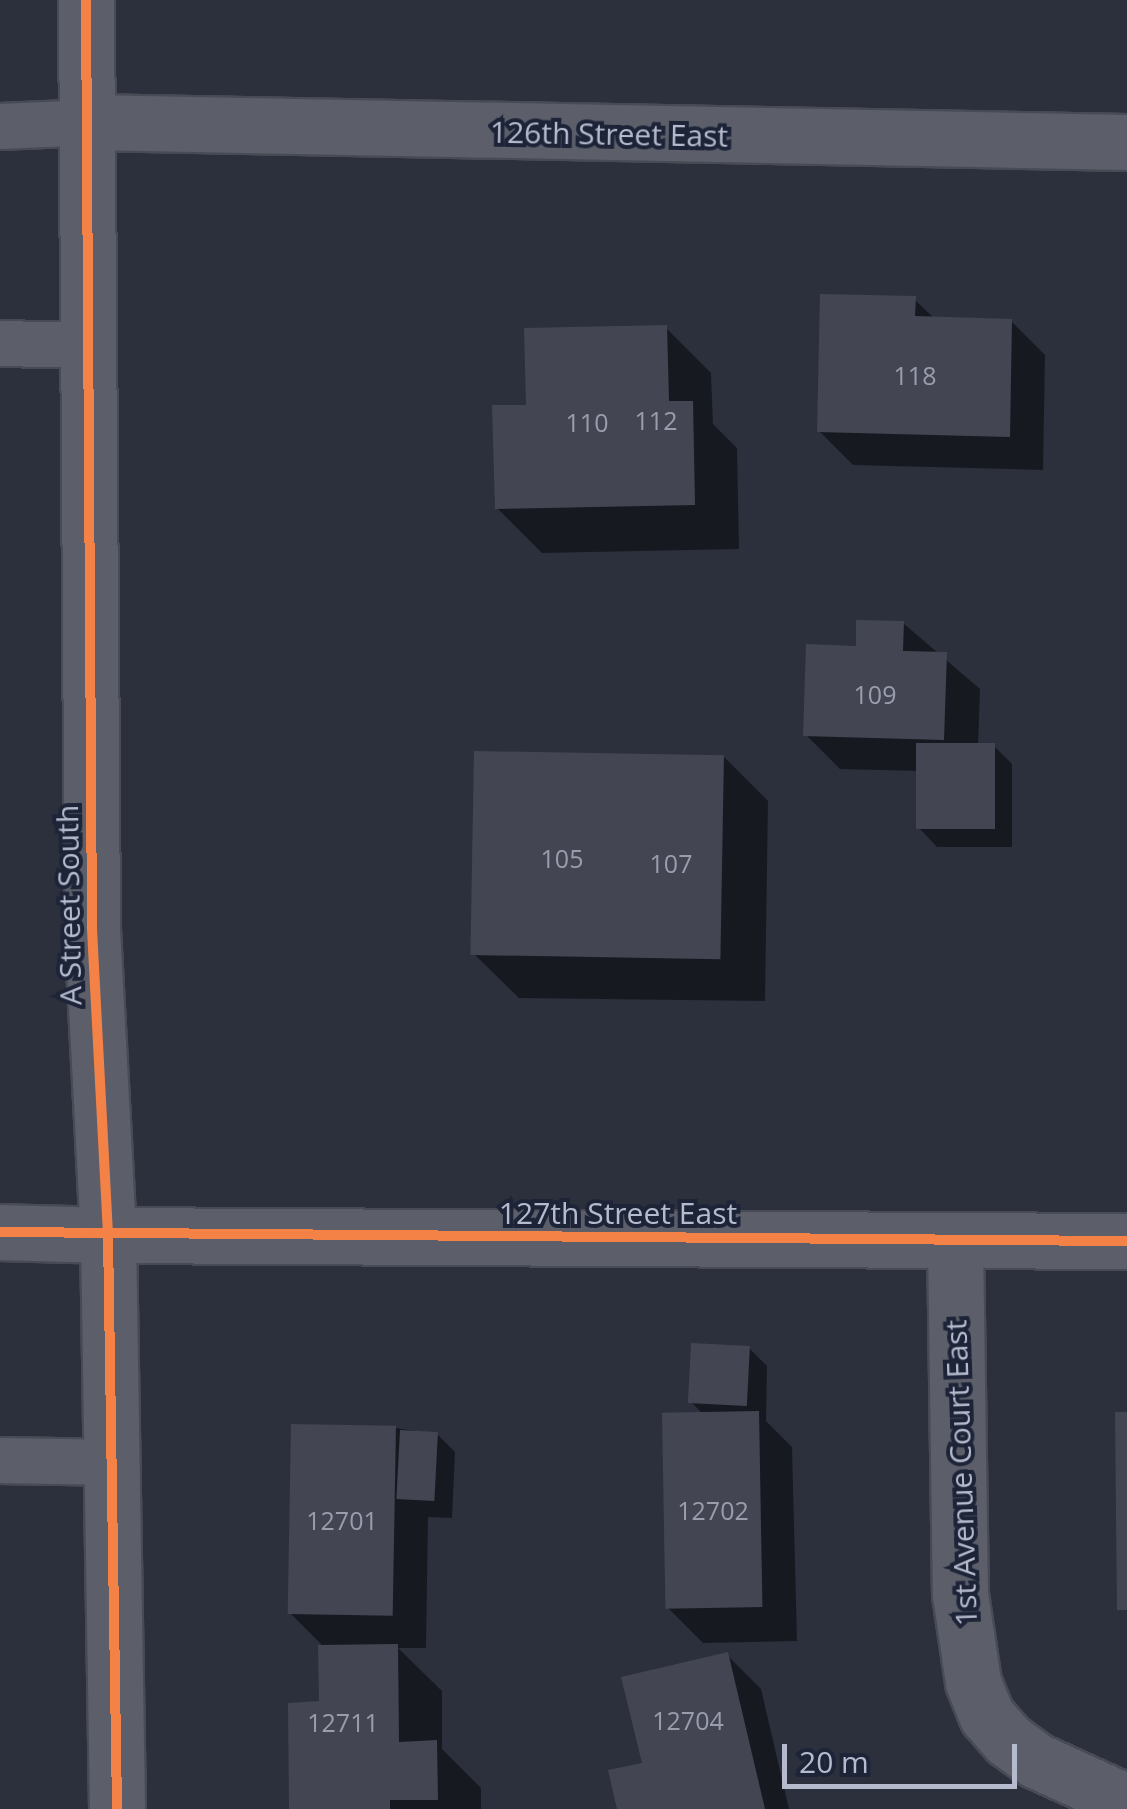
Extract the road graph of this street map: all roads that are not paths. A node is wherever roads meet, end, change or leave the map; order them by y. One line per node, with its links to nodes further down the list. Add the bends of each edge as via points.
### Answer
1 (86, 0): 2 (street, A Street South)
2 (90, 122): 3 (lane); 4 (street, 126th Street East); 6 (street, A Street South)
3 (0, 126)
4 (1127, 142)
5 (0, 343): 6 (lane)
6 (91, 345): 8 (street, A Street South, via 92,928)
7 (0, 1232): 8 (street, 127th Street East)
8 (108, 1235): 9 (street, 127th Street East); 12 (street, A Street South)
9 (955, 1240): 10 (street, 127th Street East); 13 (street, 1st Avenue Court East, via 960,1594 973,1682 987,1716 1008,1740 1037,1761)
10 (1127, 1241)
11 (0, 1460): 12 (lane)
12 (112, 1462): 14 (street, A Street South)
13 (1127, 1802)
14 (117, 1809)

